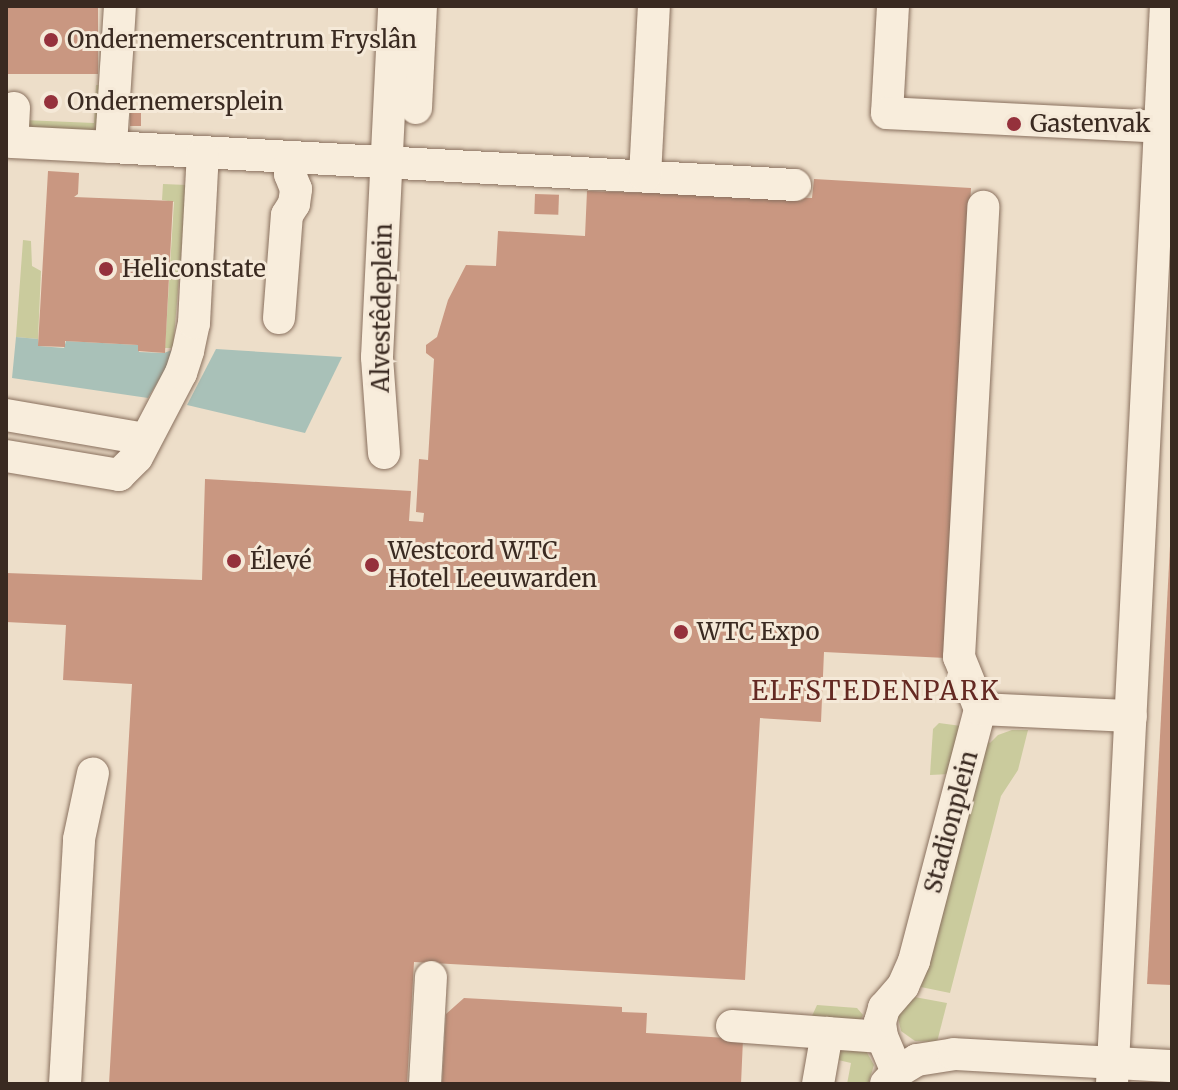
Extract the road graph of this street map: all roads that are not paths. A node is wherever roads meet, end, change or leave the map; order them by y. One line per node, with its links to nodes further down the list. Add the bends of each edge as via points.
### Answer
1 (120, 6): 10 (street)
2 (394, 6): 12 (street, Alvestêdeplein)
3 (421, 6): 8 (street)
4 (654, 6): 14 (street)
5 (893, 6): 9 (street, via 887,113)
6 (1166, 6): 9 (street)
7 (14, 108): 10 (street, via 12,142)
8 (416, 108)
9 (1166, 127): 16 (street)
10 (111, 147): 11 (street)
11 (203, 153): 13 (street); 20 (street, via 194,323 181,373)
12 (386, 162): 13 (street); 14 (street); 21 (street, Alvestêdeplein, via 377,357)
13 (290, 166): 18 (street, via 296,189 287,215)
14 (645, 176): 15 (street)
15 (795, 185)
16 (1166, 199): 24 (street)
17 (983, 207): 23 (street, via 959,657)
18 (279, 318)
19 (6, 415): 20 (street)
20 (145, 439): 22 (street, via 137,457 119,475)
21 (384, 453)
22 (6, 456)
23 (980, 709): 24 (street); 29 (street, Stadionplein, via 914,961 903,986 884,1008)
24 (1131, 716): 31 (street)
25 (93, 773): 33 (street, via 79,839)
26 (431, 977): 34 (street)
27 (732, 1026): 28 (street)
28 (827, 1033): 29 (street); 35 (street)
29 (882, 1037): 32 (street)
30 (1172, 1066): 31 (street)
31 (1113, 1073): 32 (street, via 954,1054 917,1060)
32 (891, 1078)
33 (65, 1084)
34 (425, 1084)
35 (818, 1084)

